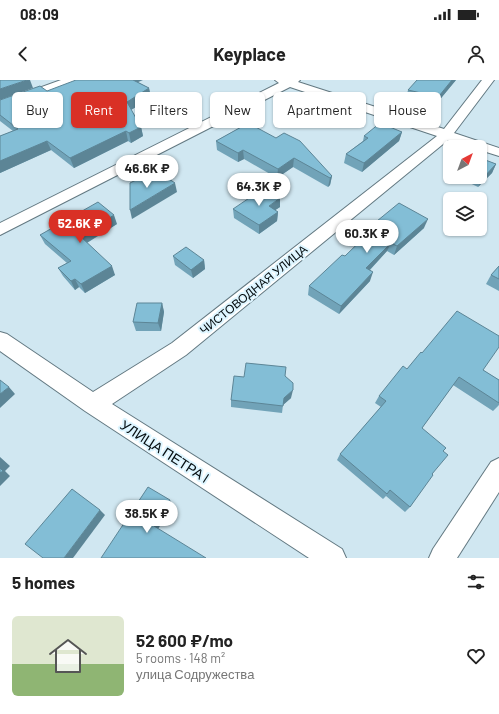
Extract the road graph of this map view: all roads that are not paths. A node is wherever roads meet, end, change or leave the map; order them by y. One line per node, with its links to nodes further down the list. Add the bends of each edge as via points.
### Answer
1 (72, 80): 4 (street)
2 (488, 80): 5 (street, ЧИСТОВОДНАЯ УЛИЦА)
3 (288, 81): 5 (street); 7 (street)
4 (0, 106)
5 (446, 135): 6 (street); 9 (street, ЧИСТОВОДНАЯ УЛИЦА, via 179,349)
6 (499, 152)
7 (0, 230)
8 (0, 340): 9 (street, УЛИЦА ПЕТРА I)
9 (93, 404): 11 (street, УЛИЦА ПЕТРА I)
10 (499, 470): 12 (street)
11 (333, 558)
12 (442, 558)

